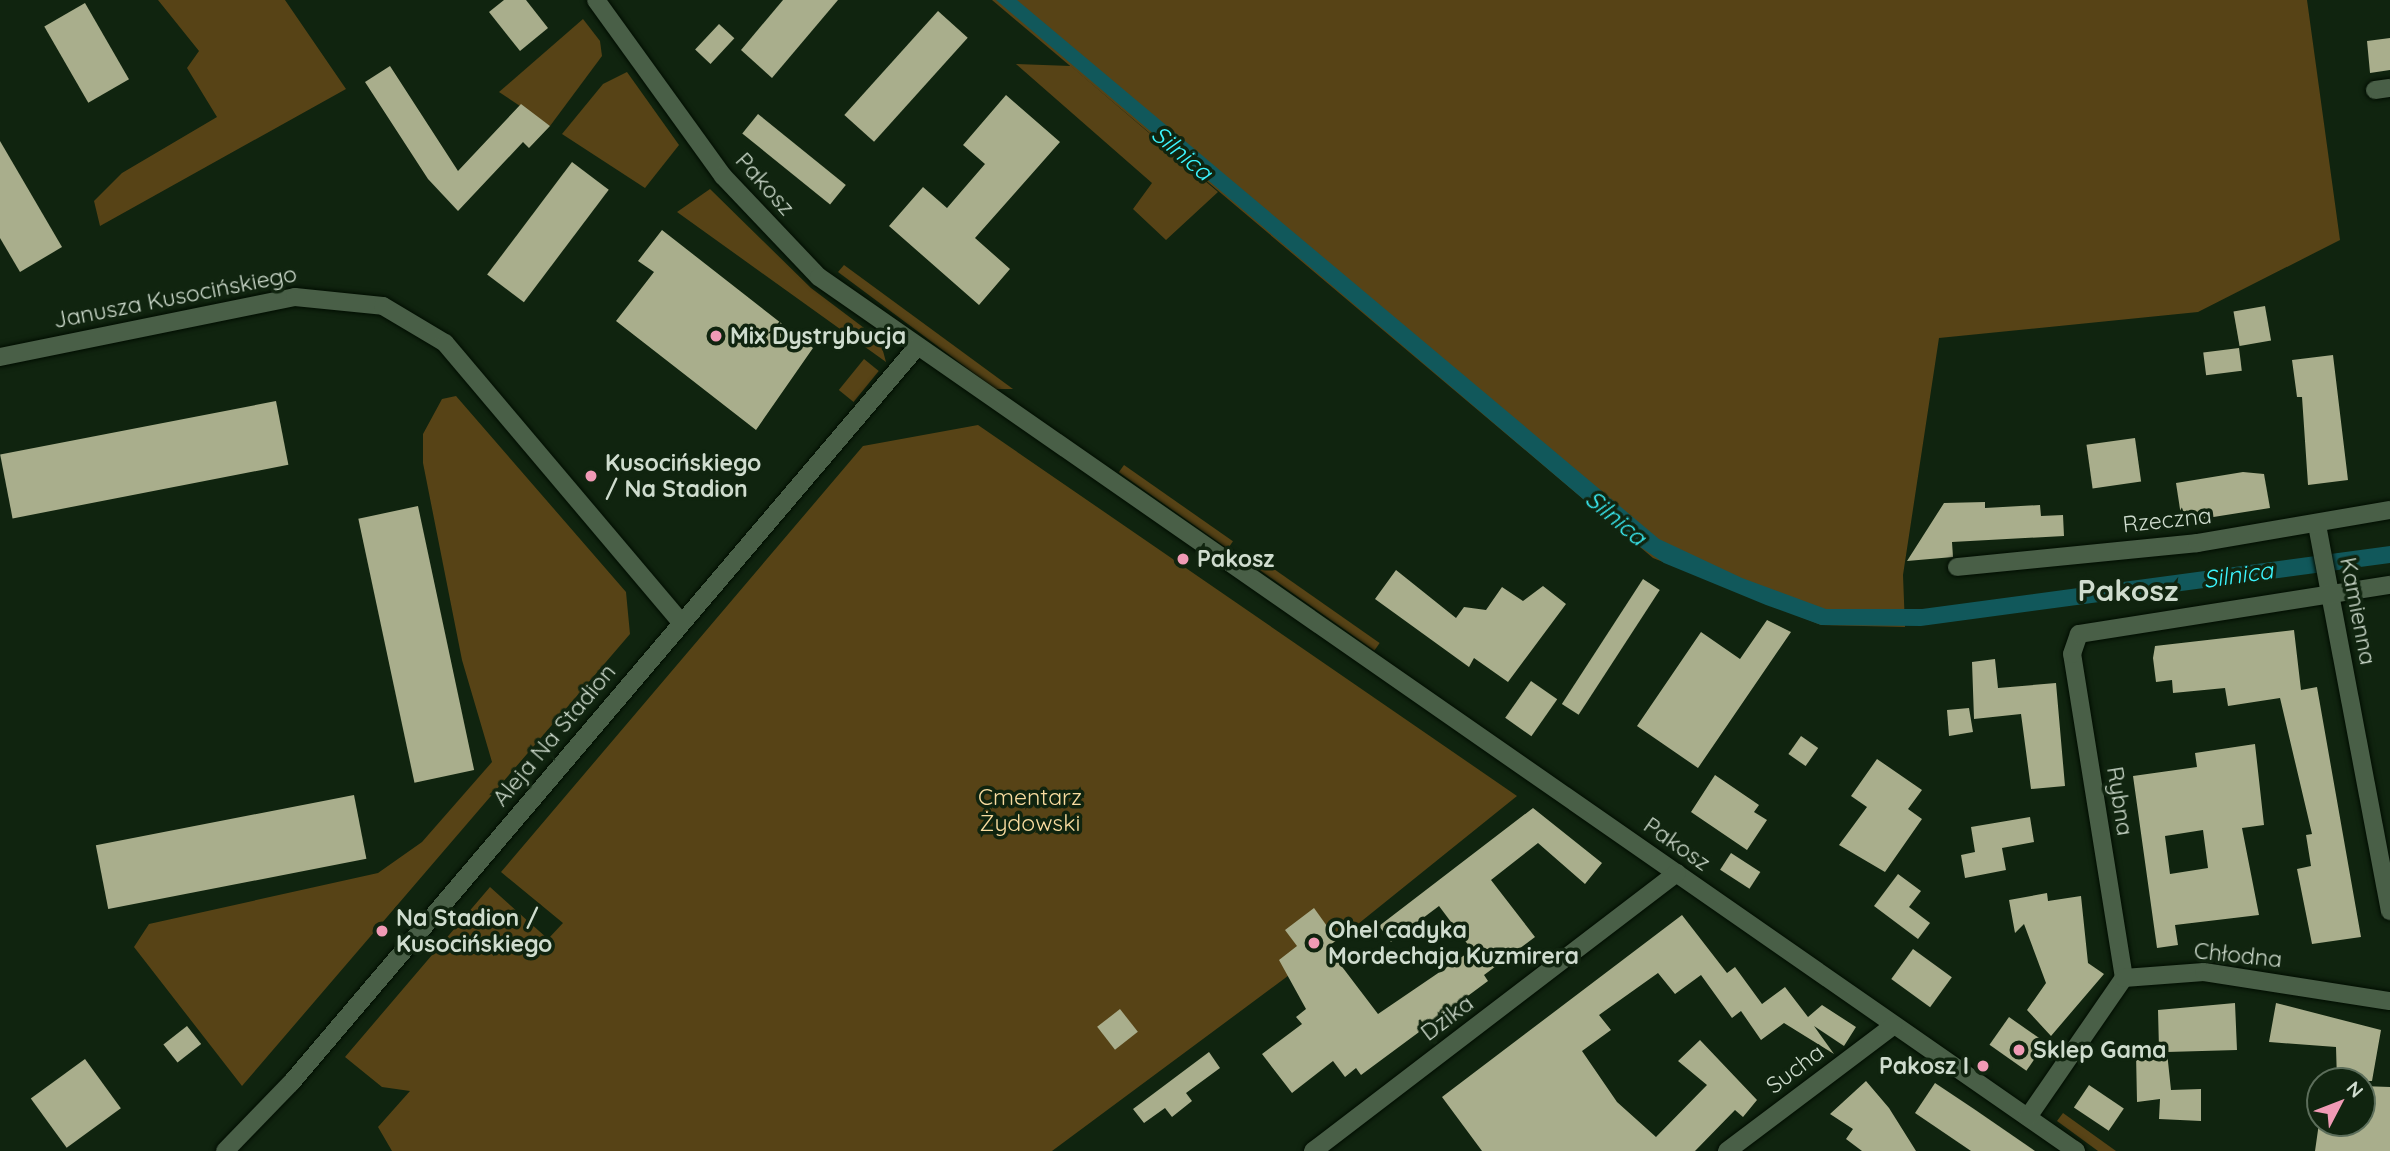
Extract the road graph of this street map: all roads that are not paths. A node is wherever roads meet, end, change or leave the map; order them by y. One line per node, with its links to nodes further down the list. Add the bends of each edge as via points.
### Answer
1 (596, 0): 2 (street, Pakosz, via 701,148 766,224 819,277)
2 (917, 347): 9 (street, Aleja Na Stadion); 10 (street, Pakosz)
3 (0, 357): 9 (street, Janusza Kusocińskiego, via 296,297 383,306 445,342)
4 (2386, 512): 5 (street, Rzeczna)
5 (2319, 534): 6 (street, Rzeczna); 8 (street, Kamienna)
6 (1957, 567)
7 (2390, 585): 8 (street)
8 (2328, 586): 11 (street, Kamienna); 12 (street, Rybna, via 2079,634 2071,654)
9 (681, 622): 16 (street, Aleja Na Stadion, via 282,1093)
10 (1677, 873): 14 (street, Pakosz); 17 (street, Dzika)
11 (2390, 911)
12 (2124, 978): 13 (street, Chłodna, via 2204,972); 15 (street)
13 (2390, 1001)
14 (1893, 1026): 15 (street, Pakosz); 18 (street, Sucha)
15 (2028, 1117): 19 (street, Pakosz)
16 (225, 1151)
17 (1313, 1151)
18 (1727, 1151)
19 (2076, 1151)

